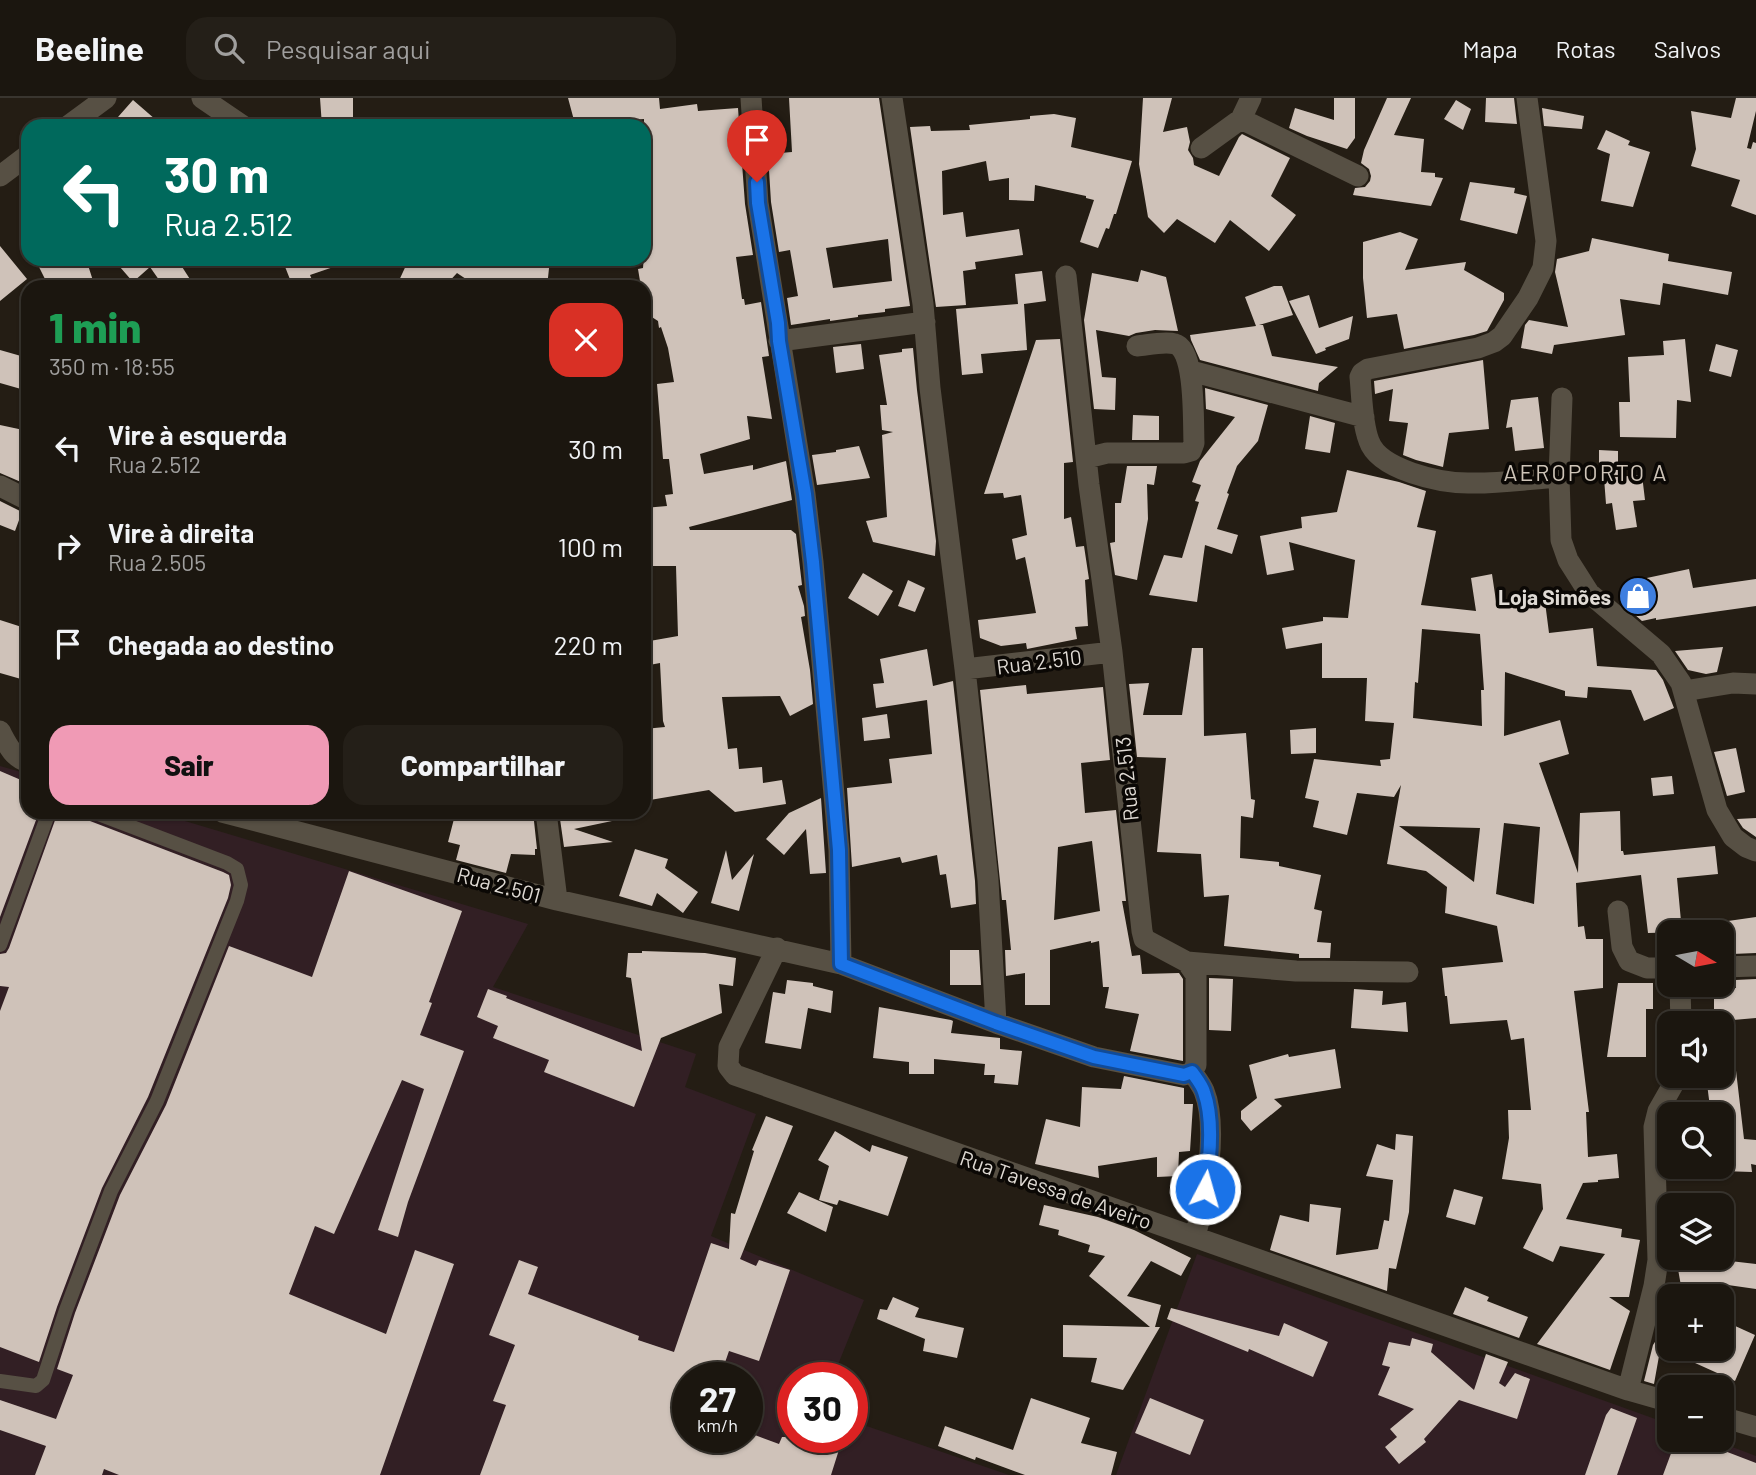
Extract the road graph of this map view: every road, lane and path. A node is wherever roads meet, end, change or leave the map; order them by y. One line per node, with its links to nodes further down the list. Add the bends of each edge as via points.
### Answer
1 (106, 98): 7 (street)
2 (202, 98): 8 (street)
3 (751, 98): 16 (street, via 758,203)
4 (892, 98): 15 (street)
5 (1251, 98): 9 (street)
6 (1527, 98): 20 (street, via 1546,241 1543,268 1533,288 1494,342 1364,371 1360,377)
7 (78, 119)
8 (233, 119)
9 (1241, 119): 10 (street); 13 (street)
10 (1201, 148)
11 (21, 160): 12 (street)
12 (0, 176)
13 (1358, 176)
14 (1066, 276): 21 (street, Rua 2.513)
15 (925, 322): 16 (street); 26 (street)
16 (779, 341): 41 (street, via 813,562 839,850)
17 (1137, 346): 18 (street, via 1179,345)
18 (1191, 371): 20 (street); 21 (street, via 1191,451 1107,453)
19 (1562, 398): 22 (street)
20 (1364, 417): 22 (street, via 1377,455 1396,467 1437,480 1468,483)
21 (1087, 458): 25 (street, Rua 2.513)
22 (1559, 477): 28 (street, via 1561,540 1568,560 1588,593 1661,654)
23 (0, 486): 24 (street)
24 (21, 496)
25 (1112, 652): 26 (street, Rua 2.510); 40 (street, Rua 2.513, via 1142,931 1151,944)
26 (965, 669): 46 (street, via 988,880)
27 (1756, 684): 28 (street)
28 (1684, 691): 35 (street, via 1717,810 1733,837)
29 (0, 731): 30 (street)
30 (21, 760)
31 (46, 819): 38 (lane)
32 (111, 819): 50 (lane, via 227,863 237,869 242,885 157,1101 111,1191 43,1380 36,1386)
33 (249, 819): 36 (street, Rua 2.501)
34 (547, 819): 36 (street)
35 (1756, 850)
36 (557, 900): 39 (street, Rua 2.501)
37 (1618, 911): 44 (street, via 1622,947 1629,961)
38 (0, 945)
39 (777, 948): 41 (street, Rua 2.501); 49 (street, Rua Tavessa de Aveiro, via 729,1047 728,1066 734,1075)
40 (1187, 962): 45 (street, via 1296,971); 47 (street, via 1196,975 1196,1065)
41 (841, 964): 46 (street, Rua 2.501)
42 (1756, 966): 43 (street)
43 (1734, 967)
44 (1657, 968)
45 (1408, 972)
46 (996, 1023): 47 (street, Rua 2.501, via 1094,1057 1184,1075)
47 (1192, 1072): 49 (street, via 1204,1090 1210,1115 1209,1164)
48 (1671, 1088): 51 (street, via 1654,1127 1658,1260)
49 (1195, 1237): 51 (street, Rua Tavessa de Aveiro)
50 (0, 1381)
51 (1628, 1390): 52 (street, Rua Tavessa de Aveiro)
52 (1657, 1398)
53 (1734, 1421): 54 (street)
54 (1756, 1427)

